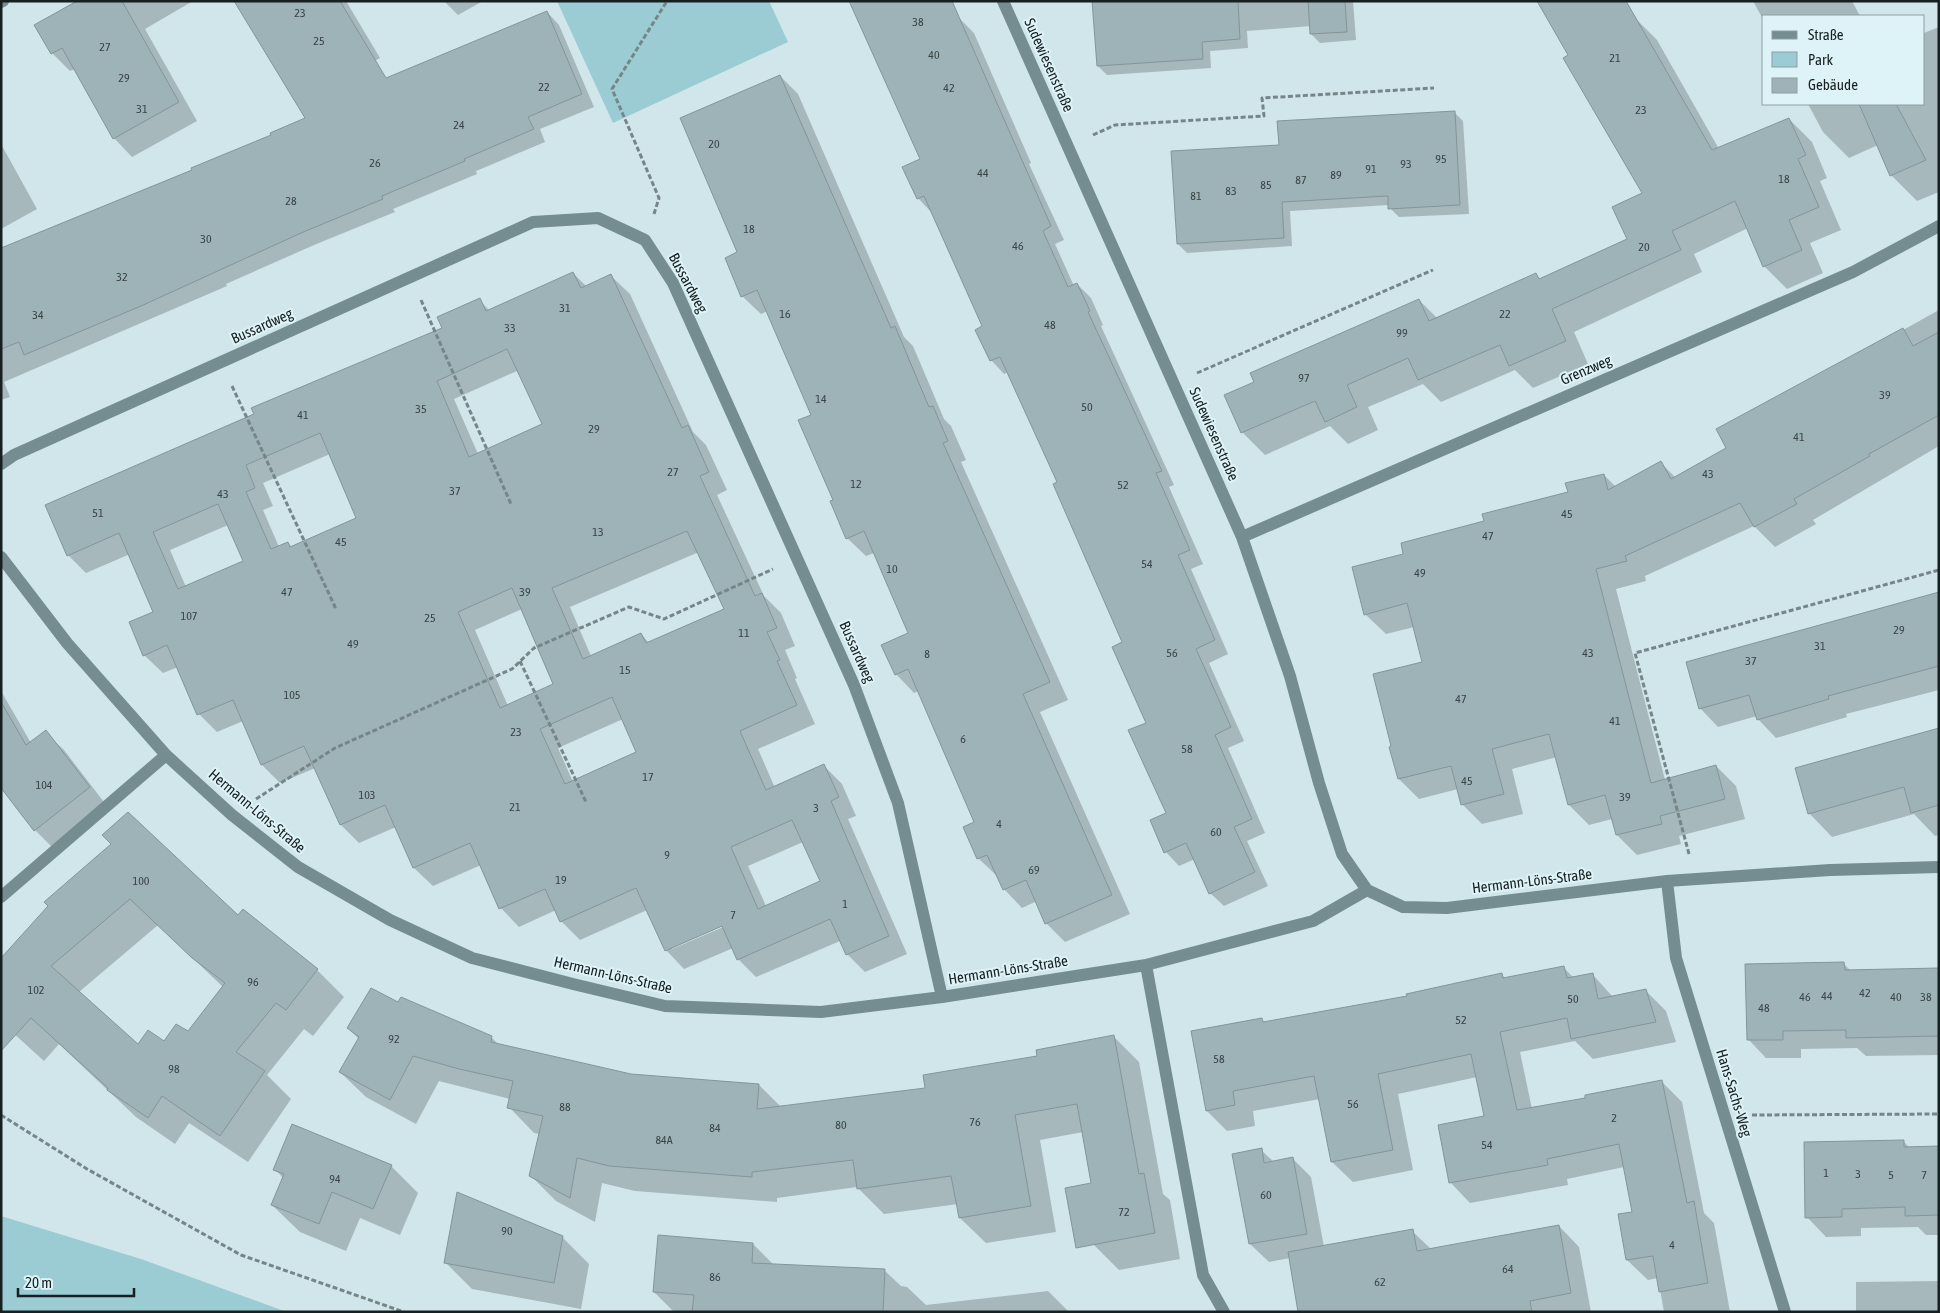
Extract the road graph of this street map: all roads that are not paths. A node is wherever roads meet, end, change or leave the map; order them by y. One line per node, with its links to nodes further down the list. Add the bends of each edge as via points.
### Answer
1 (1003, 1): 4 (street, Sudewiesenstraße)
2 (1939, 226): 4 (street, Grenzweg, via 1853,272)
3 (1, 464): 12 (street, Bussardweg, via 14,455 533,222 598,218 644,240 673,283 854,685 898,803)
4 (1242, 537): 9 (street, Sudewiesenstraße, via 1290,676 1318,782 1342,854)
5 (1, 556): 6 (street, Hermann-Löns-Straße, via 68,643)
6 (166, 754): 10 (street); 12 (street, Hermann-Löns-Straße, via 232,815 298,866 390,920 472,958 665,1006 821,1012)
7 (1939, 867): 8 (street, Hermann-Löns-Straße, via 1830,870)
8 (1667, 881): 9 (street, Hermann-Löns-Straße, via 1447,908 1403,907); 14 (street, Hans-Sachs-Weg, via 1676,958)
9 (1367, 890): 11 (street, Hermann-Löns-Straße, via 1313,921)
10 (1, 897)
11 (1146, 965): 12 (street, Hermann-Löns-Straße); 13 (street, via 1203,1275)
12 (942, 997)
13 (1224, 1312)
14 (1785, 1312)

